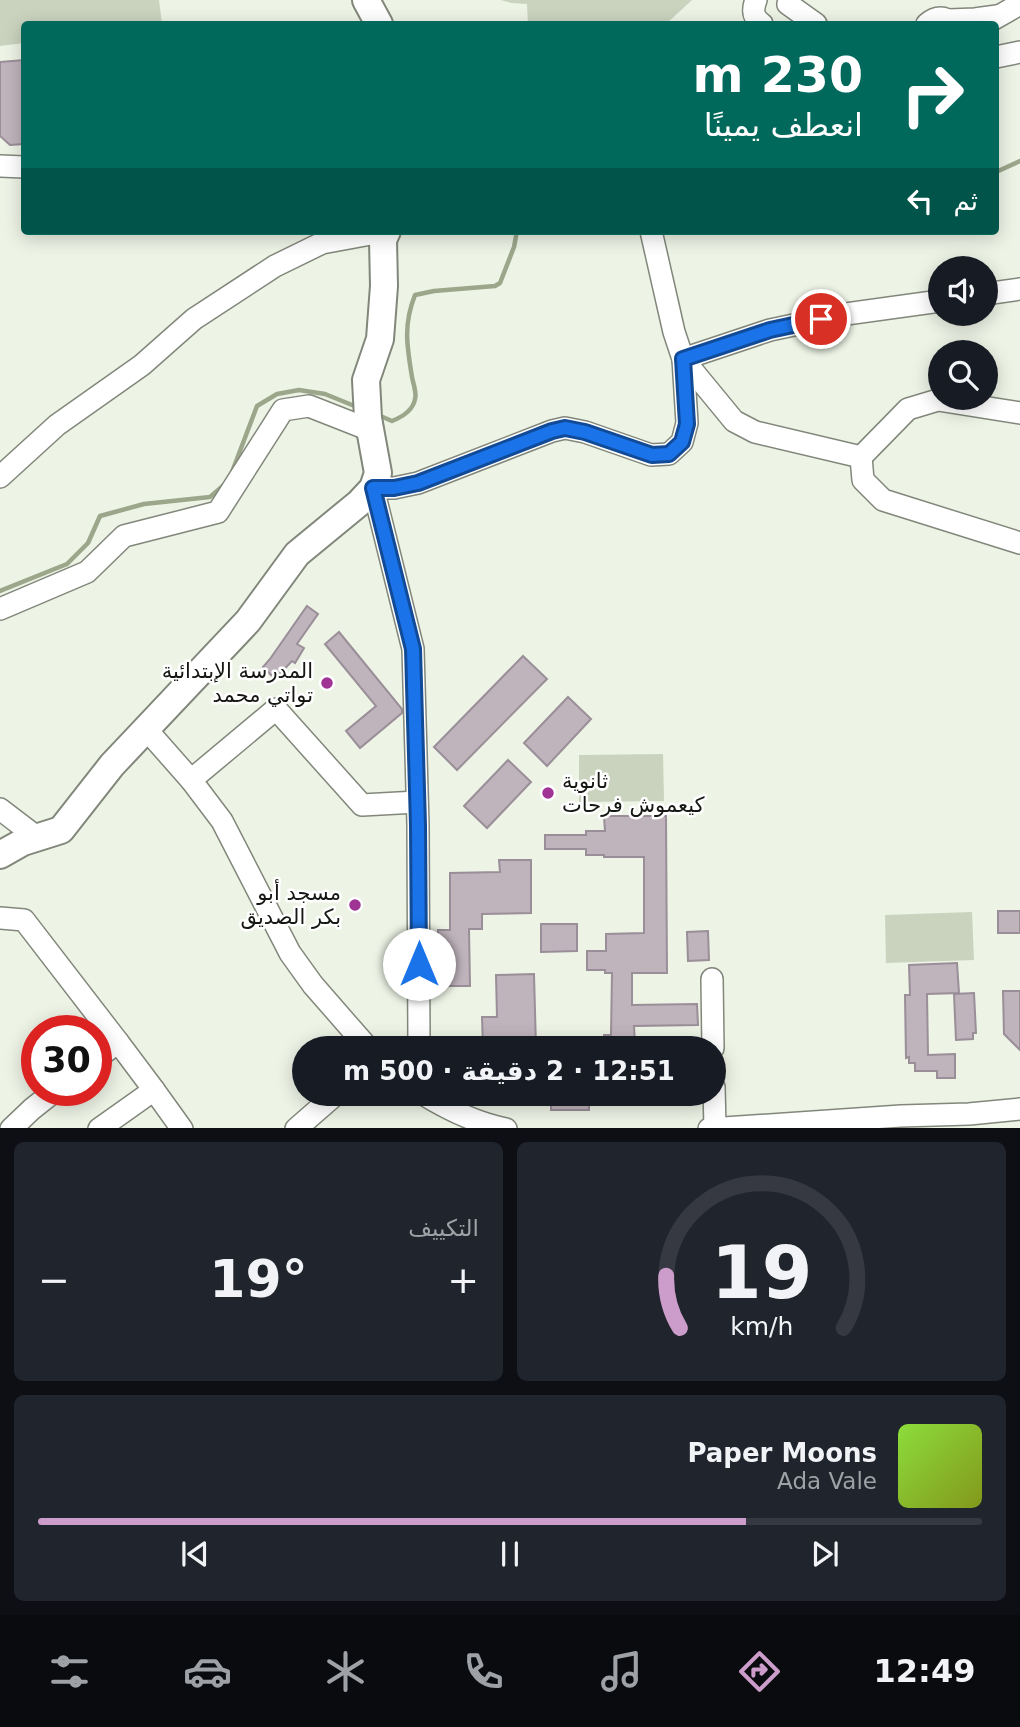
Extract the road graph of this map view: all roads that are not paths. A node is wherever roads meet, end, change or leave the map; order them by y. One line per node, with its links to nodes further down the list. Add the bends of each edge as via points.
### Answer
1 (366, 0): 5 (main road)
2 (787, 1): 6 (street); 7 (street)
3 (1020, 4): 4 (street)
4 (991, 20): 8 (street)
5 (377, 21)
6 (783, 21)
7 (812, 21)
8 (956, 21)
9 (1020, 52): 10 (street)
10 (999, 56)
11 (0, 166): 12 (street)
12 (21, 167)
13 (365, 235): 23 (street, via 322,243 275,266 194,319 142,365 57,425)
14 (385, 235): 21 (main road, via 380,339 366,380)
15 (652, 235): 19 (street)
16 (1020, 289): 17 (street)
17 (998, 292)
18 (928, 303): 19 (street, via 770,330)
19 (683, 359): 22 (street, via 734,421 754,432); 24 (street, via 687,424 682,442 669,454 652,455 565,428 418,483)
20 (1020, 413): 22 (street, via 938,400 908,409)
21 (368, 417): 24 (main road, via 378,473); 26 (street, via 309,406 282,410 218,512 124,536 87,572)
22 (861, 457): 25 (street, via 863,480 883,500)
23 (0, 477)
24 (373, 488): 27 (main road, via 297,554 248,621); 29 (street, via 413,649)
25 (1020, 543)
26 (0, 609)
27 (146, 729): 28 (street); 31 (main road, via 61,830)
28 (191, 780): 29 (street, via 276,709 362,805); 35 (street, via 222,821 290,953)
29 (417, 802): 36 (street)
30 (0, 809): 31 (street)
31 (38, 838): 32 (main road)
32 (0, 855)
33 (0, 918): 38 (street, via 24,920)
34 (712, 979): 37 (street)
35 (358, 1036)
36 (419, 1036)
37 (713, 1036)
38 (118, 1042): 39 (street); 40 (street)
39 (112, 1047)
40 (154, 1090): 50 (street); 51 (street)
41 (36, 1106): 49 (street)
42 (322, 1106): 52 (street)
43 (443, 1106): 53 (street)
44 (714, 1106): 54 (street)
45 (1019, 1110): 47 (street)
46 (903, 1122): 47 (street); 48 (street)
47 (952, 1122)
48 (809, 1125): 54 (street)
49 (12, 1128)
50 (100, 1128)
51 (180, 1128)
52 (297, 1128)
53 (500, 1128)
54 (715, 1128)

